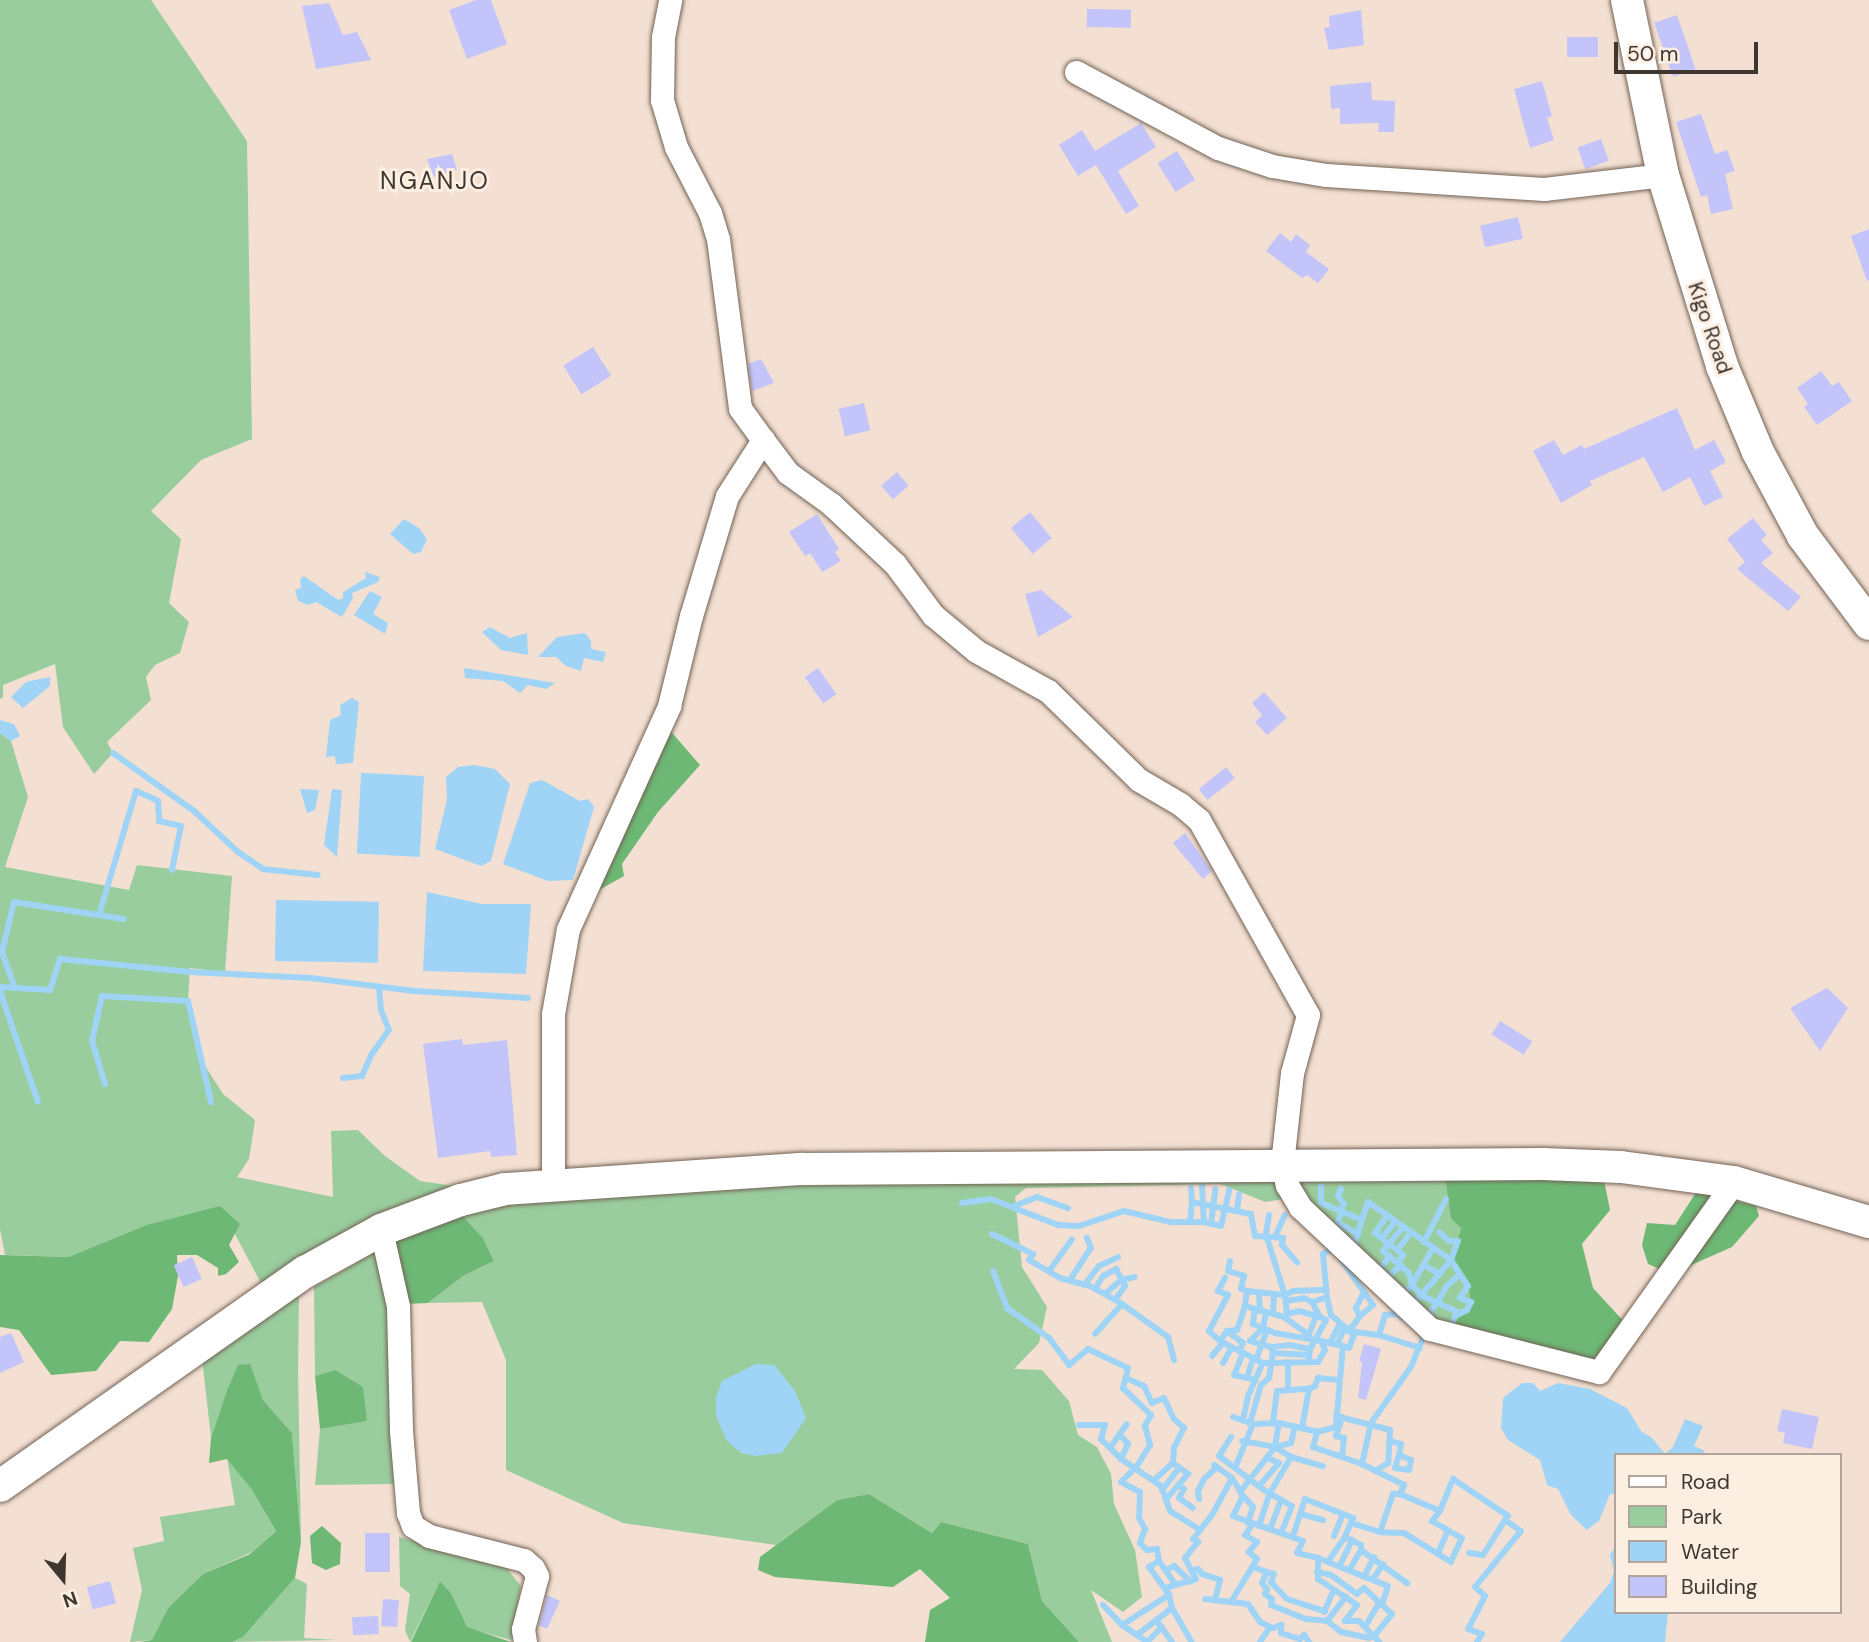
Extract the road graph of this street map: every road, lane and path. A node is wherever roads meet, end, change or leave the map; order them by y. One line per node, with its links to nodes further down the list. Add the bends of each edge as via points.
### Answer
1 (670, 0): 5 (street, via 663,37 662,100 676,147 710,213 718,239 740,408)
2 (1626, 0): 4 (street, Kigo Road)
3 (1076, 72): 4 (street, via 1218,148 1272,166 1326,176 1544,189)
4 (1663, 175): 6 (street, Kigo Road, via 1721,366 1758,452 1803,536)
5 (763, 440): 7 (street, via 788,473 895,564 933,615 976,651 1048,691 1139,780 1180,804 1208,832 1308,1015 1292,1073); 9 (street, via 727,496 669,706 568,929 553,1014)
6 (1869, 624)
7 (1282, 1164): 8 (street, via 1582,1165); 8 (street, via 1300,1207 1430,1329 1599,1372); 9 (street, via 801,1169)
8 (1734, 1182): 10 (street)
9 (553, 1184): 11 (street, via 461,1200)
10 (1869, 1222)
11 (381, 1230): 12 (street, via 305,1272); 13 (street, via 398,1306 408,1513 413,1526 429,1536 524,1560 533,1568 537,1576 523,1629)
12 (0, 1486)
13 (525, 1642)

